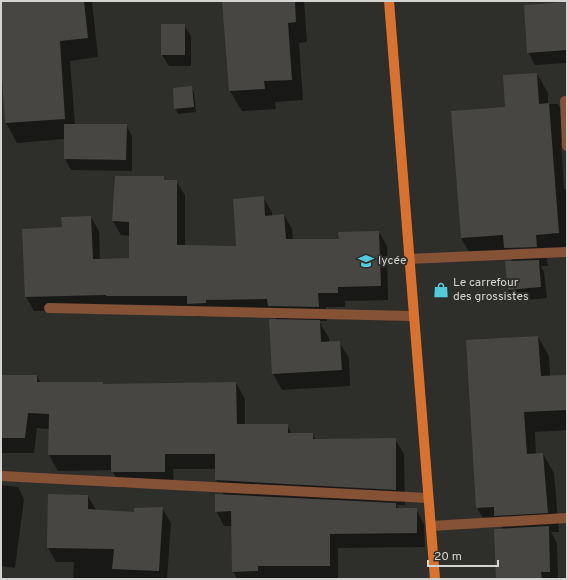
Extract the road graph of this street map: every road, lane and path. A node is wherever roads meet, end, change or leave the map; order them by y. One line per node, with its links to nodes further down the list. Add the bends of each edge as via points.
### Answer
1 (389, 1): 5 (main road)
2 (564, 101): 3 (street)
3 (567, 146)
4 (567, 252): 5 (street)
5 (408, 259): 7 (main road)
6 (49, 308): 7 (street)
7 (413, 316): 9 (main road)
8 (1, 476): 9 (street)
9 (428, 498): 11 (main road)
10 (567, 518): 11 (street)
11 (431, 526): 12 (main road)
12 (435, 579)

